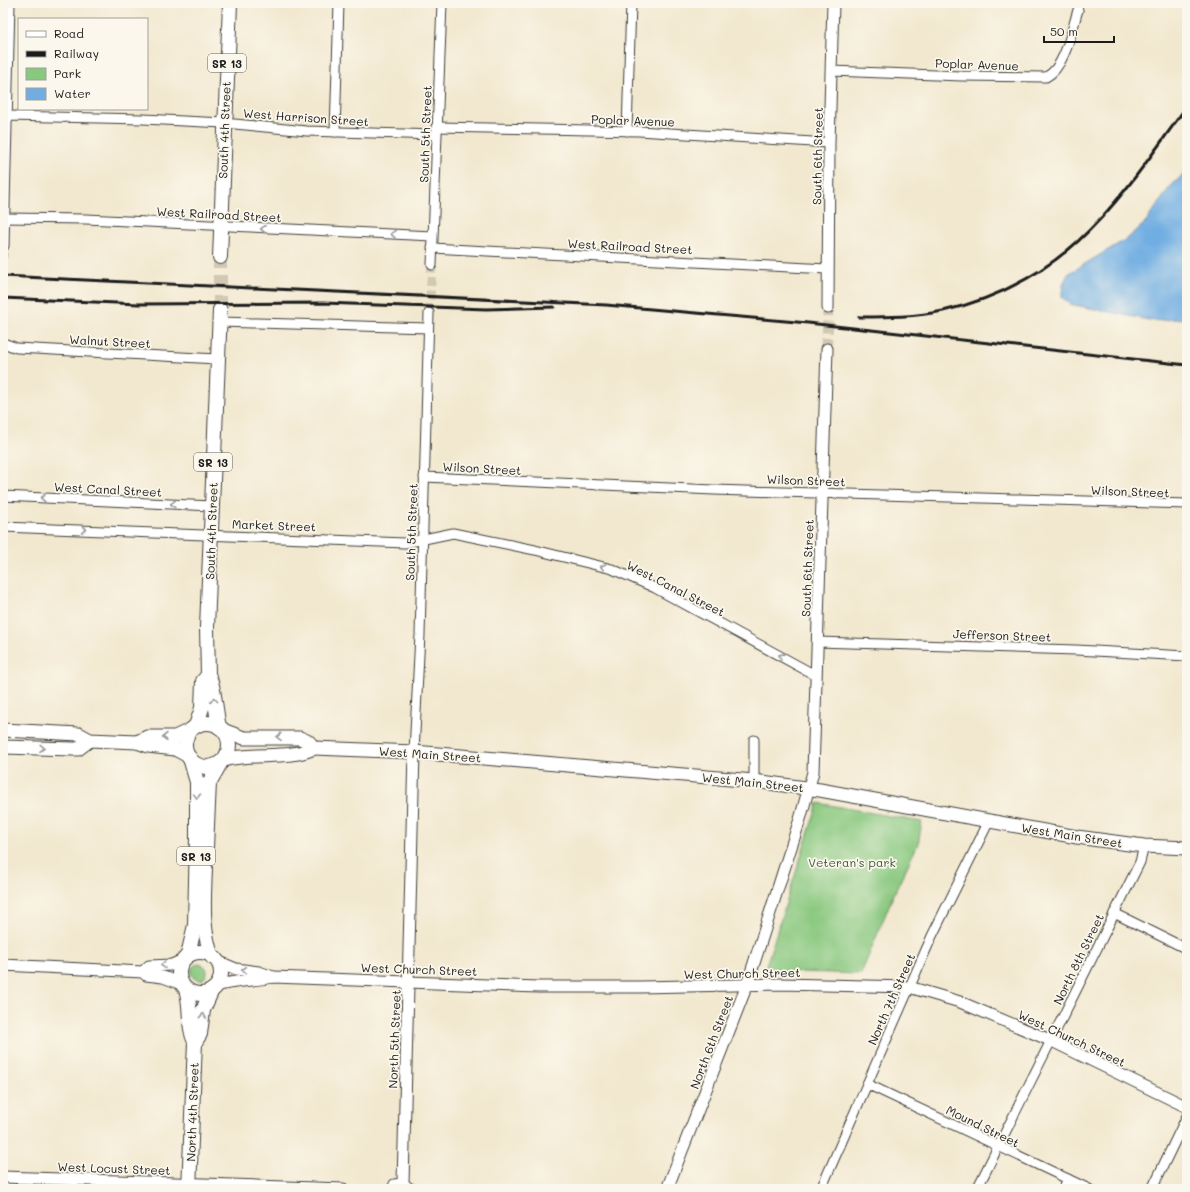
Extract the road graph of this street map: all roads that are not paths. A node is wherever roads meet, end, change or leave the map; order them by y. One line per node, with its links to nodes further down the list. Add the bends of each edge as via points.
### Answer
1 (10, 3): 8 (street)
2 (230, 3): 11 (main road, South 4th Street / SR 13)
3 (338, 3): 14 (street)
4 (442, 3): 13 (street, South 5th Street)
5 (631, 3): 12 (street)
6 (833, 3): 9 (street, South 6th Street)
7 (1078, 10): 9 (street, Poplar Avenue, via 1062,60 1053,73 1046,77)
8 (5, 36): 10 (street)
9 (831, 71): 15 (street, South 6th Street)
10 (5, 117): 11 (street, West Harrison Street); 16 (street)
11 (224, 123): 14 (street, West Harrison Street); 17 (main road, South 4th Street / SR 13)
12 (626, 130): 13 (street, Poplar Avenue); 15 (street, Poplar Avenue)
13 (436, 131): 14 (street, West Harrison Street); 18 (street, South 5th Street)
14 (335, 132)
15 (829, 143): 23 (street, South 6th Street)
16 (4, 218): 17 (street, West Railroad Street, via 86,219); 19 (street)
17 (220, 227): 18 (street, West Railroad Street, one-way to 17); 21 (main road, South 4th Street / SR 13)
18 (432, 236): 20 (street, South 5th Street)
19 (4, 246)
20 (432, 248): 22 (street, South 5th Street); 23 (street, West Railroad Street)
21 (220, 256)
22 (432, 265)
23 (827, 270): 24 (street, South 6th Street)
24 (828, 308)
25 (428, 313): 27 (street, South 5th Street)
26 (220, 316): 27 (street); 30 (main road, South 4th Street / SR 13)
27 (428, 328): 31 (street, South 5th Street)
28 (3, 343): 30 (street, Walnut Street, via 17,348)
29 (827, 349): 32 (street, South 6th Street)
30 (217, 359): 35 (main road, South 4th Street / SR 13)
31 (424, 477): 32 (street, Wilson Street); 38 (street, South 5th Street)
32 (822, 493): 34 (street, Wilson Street); 39 (street, South 6th Street)
33 (3, 496): 35 (street, West Canal Street, one-way to 33)
34 (1187, 504)
35 (212, 506): 37 (main road, South 4th Street / SR 13)
36 (3, 527): 37 (street, Market Street, one-way to 37)
37 (212, 535): 38 (street, Market Street, via 405,543); 41 (main road, South 4th Street / SR 13, via 207,628)
38 (423, 538): 42 (street, West Canal Street, one-way to 38, via 622,572 453,533); 51 (street, South 5th Street)
39 (817, 642): 40 (street, Jefferson Street, via 1068,649); 42 (street, South 6th Street)
40 (1187, 656)
41 (208, 675): 43 (main road, South 4th Street, via 203,681 202,708); 44 (main road, one-way to 41, via 214,708 212,680)
42 (815, 675): 55 (street, South 6th Street, via 813,772)
43 (194, 728): 44 (main road, via 208,723); 48 (main road, one-way to 48, via 175,737 148,737); 52 (main road, via 185,742)
44 (221, 729): 50 (main road, one-way to 44, via 300,738 244,738); 53 (main road, via 228,742 226,755)
45 (3, 730): 46 (main road, via 79,734)
46 (90, 740): 48 (main road); 49 (main road, one-way to 46, via 78,749)
47 (754, 740): 54 (street)
48 (137, 742): 52 (main road, via 175,749)
49 (3, 747)
50 (314, 748): 51 (main road, West Main Street); 53 (main road, via 304,753 242,756)
51 (414, 752): 54 (main road, West Main Street); 66 (street, North 5th Street)
52 (189, 757): 53 (main road, via 204,767); 61 (main road, SR 13, one-way to 61, via 197,782 197,830 194,925)
53 (222, 761): 62 (main road, SR 13, via 210,783 206,838 204,922 205,936)
54 (754, 781): 55 (main road, West Main Street)
55 (809, 788): 56 (main road, West Main Street); 67 (street, North 6th Street)
56 (989, 821): 57 (main road, West Main Street); 69 (street, North 7th Street)
57 (1144, 846): 58 (main road, West Main Street); 59 (street, North 8th Street, via 1140,862)
58 (1187, 848)
59 (1114, 913): 60 (street); 71 (street, North 8th Street)
60 (1187, 949)
61 (186, 957): 62 (main road, via 198,952); 64 (street, one-way to 64, via 172,965 149,966); 68 (main road, via 178,972)
62 (214, 959): 65 (street, West Church Street, one-way to 62, via 236,969); 70 (main road, via 221,974)
63 (3, 965): 64 (street)
64 (143, 972): 68 (street)
65 (273, 977): 66 (street, West Church Street); 70 (street, West Church Street, via 226,983)
66 (409, 982): 67 (street, West Church Street, via 539,987); 80 (street, North 5th Street)
67 (747, 985): 69 (street, West Church Street); 83 (street, North 6th Street)
68 (184, 987): 70 (main road, via 199,994); 72 (main road, North 4th Street, via 190,1001 190,1032)
69 (909, 987): 71 (street, West Church Street, via 960,1002); 73 (street, North 7th Street)
70 (214, 988): 72 (main road, North 4th Street, one-way to 70, via 200,1034 203,1010)
71 (1052, 1041): 74 (street, West Church Street); 76 (street, North 8th Street)
72 (195, 1042): 79 (main road, North 4th Street)
73 (867, 1084): 76 (street, Mound Street); 84 (street, North 7th Street)
74 (1187, 1107)
75 (1187, 1116): 88 (street)
76 (999, 1147): 78 (street, Mound Street); 85 (street, North 8th Street)
77 (3, 1177): 79 (street, West Locust Street)
78 (1068, 1180): 86 (street); 87 (street, Mound Street)
79 (189, 1186): 81 (street, West Locust Street)
80 (408, 1186): 82 (street, via 394,1184)
81 (343, 1189)
82 (392, 1189)
83 (667, 1189)
84 (822, 1189)
85 (977, 1189)
86 (1063, 1189)
87 (1089, 1189)
88 (1152, 1189)

